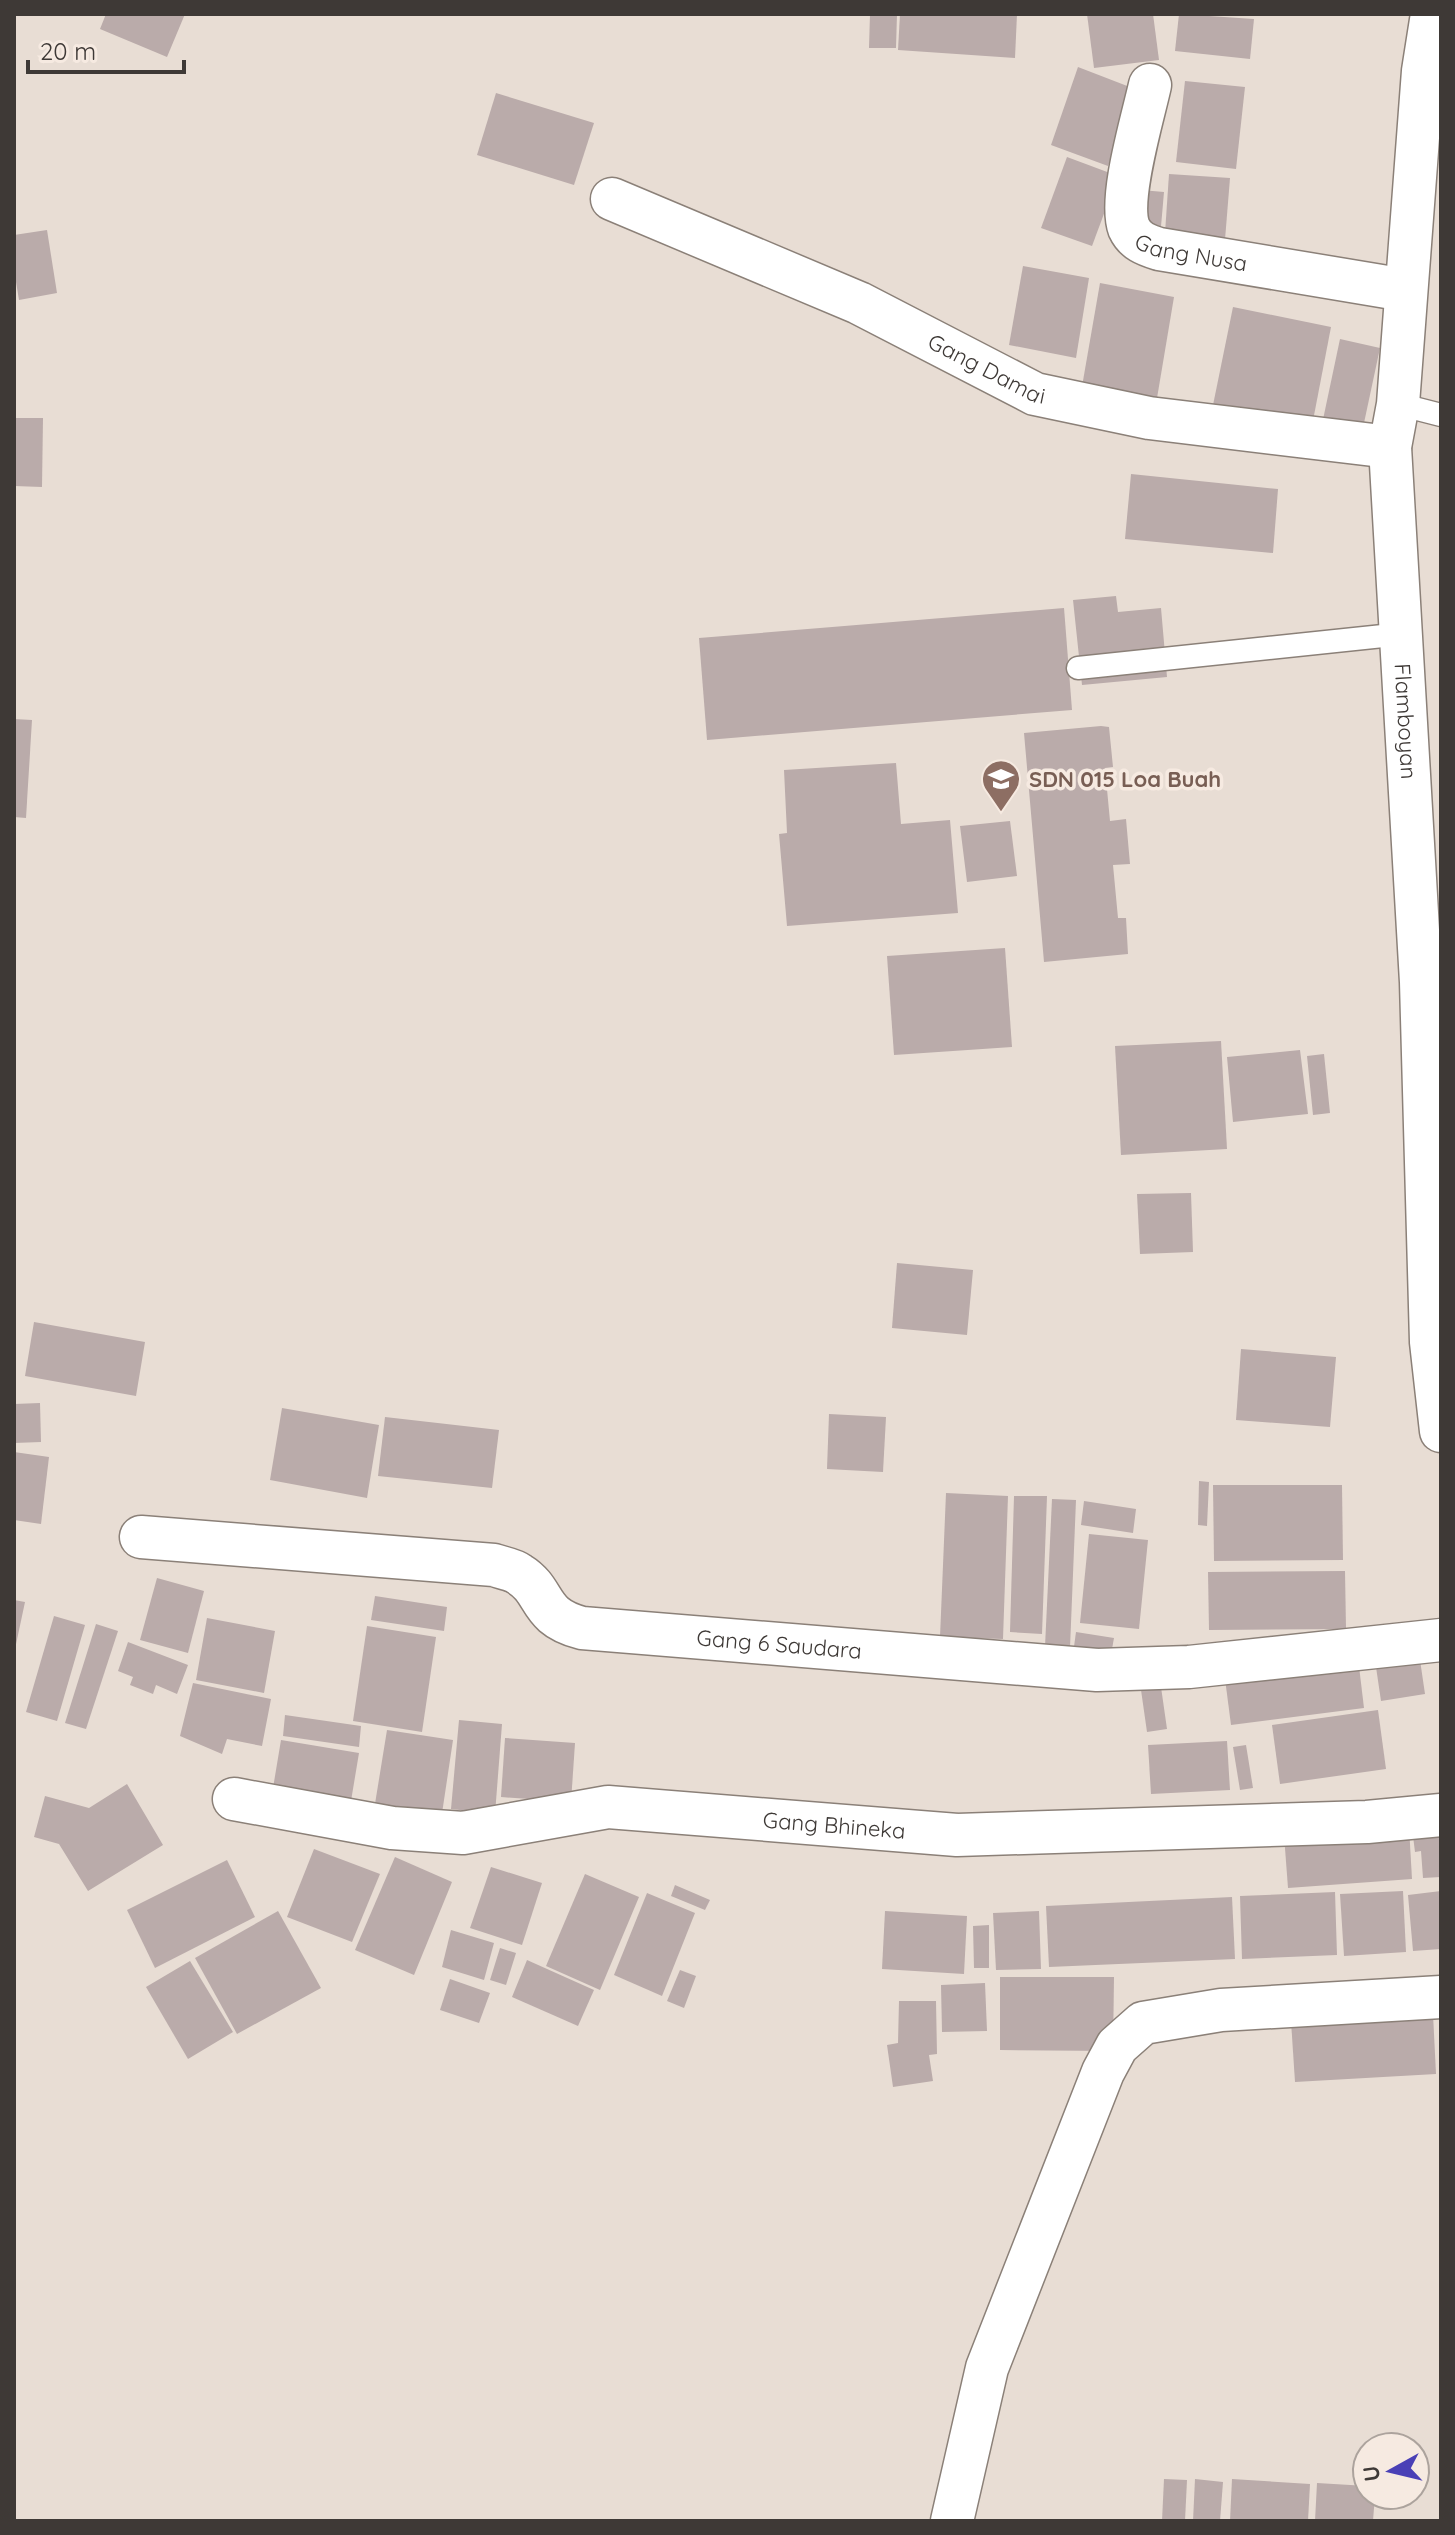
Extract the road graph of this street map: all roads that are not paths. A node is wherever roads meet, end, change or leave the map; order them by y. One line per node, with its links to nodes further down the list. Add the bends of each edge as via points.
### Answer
1 (1432, 14): 4 (street, Flamboyan)
2 (1150, 85): 4 (street, Gang Nusa, via 1127,194 1126,214 1136,238 1159,249)
3 (612, 199): 7 (street, Gang Damai, via 859,303 1035,394 1149,418)
4 (1405, 290): 5 (street, Flamboyan)
5 (1398, 404): 6 (lane); 7 (street, Flamboyan)
6 (1441, 415)
7 (1390, 447): 8 (street, Flamboyan)
8 (1402, 634): 9 (lane); 10 (street, Flamboyan, via 1421,982 1431,1342)
9 (1078, 668)
10 (1441, 1431)
11 (141, 1537): 12 (street, Gang 6 Saudara, via 494,1565 519,1573 546,1609 582,1628 1065,1668 1189,1667)
12 (1441, 1640)
13 (234, 1799): 14 (street, Gang Bhineka, via 392,1828 463,1833 608,1807 957,1835)
14 (1441, 1815)
15 (1441, 1997): 16 (street, via 1221,2010 1143,2023 1117,2046 987,2368)
16 (952, 2521)

